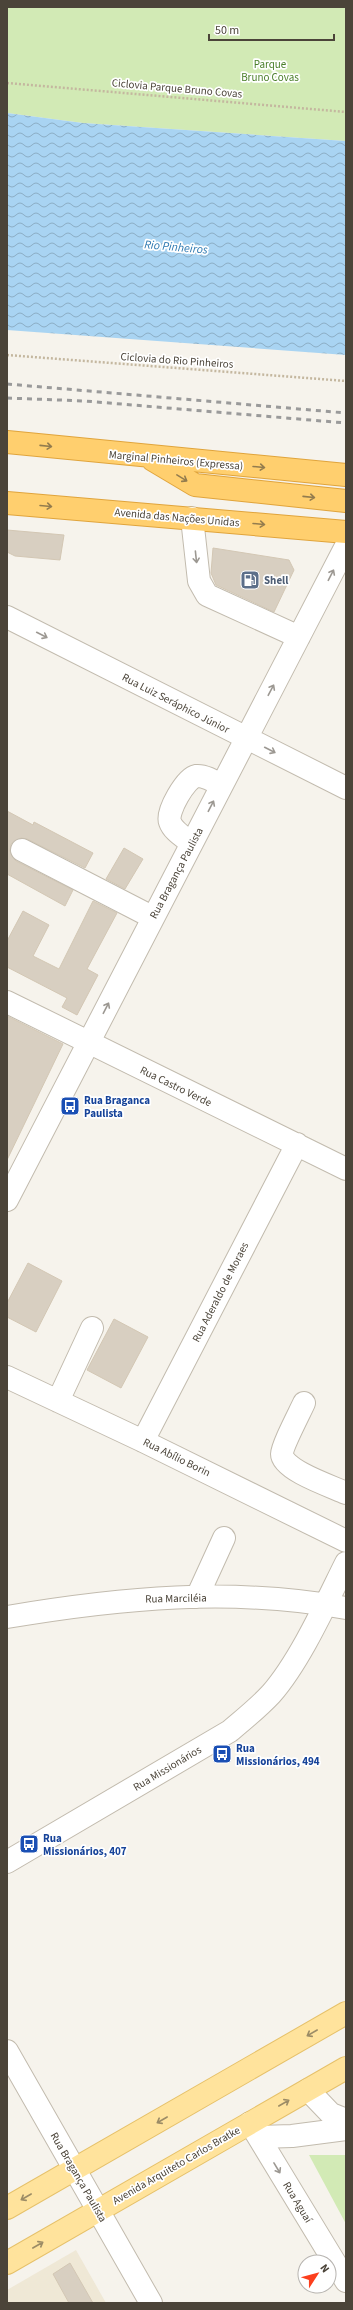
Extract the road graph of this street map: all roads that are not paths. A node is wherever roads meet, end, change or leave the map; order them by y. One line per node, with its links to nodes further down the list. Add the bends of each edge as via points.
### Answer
1 (7, 442): 2 (highway, Marginal Pinheiros (Expressa), one-way to 2)
2 (149, 457): 3 (highway, Marginal Pinheiros (Expressa), one-way to 3); 4 (highway, one-way to 4, via 195,485)
3 (346, 475)
4 (346, 501)
5 (7, 503): 6 (highway, Avenida das Nações Unidas, one-way to 6)
6 (192, 518): 7 (highway, Avenida das Nações Unidas, one-way to 7); 10 (street, one-way to 10, via 199,581 207,595)
7 (346, 532)
8 (346, 546): 10 (street, Rua Bragança Paulista, one-way to 8)
9 (7, 617): 11 (street, Rua Luiz Seráphico Júnior, one-way to 11)
10 (299, 637): 11 (street, Rua Bragança Paulista, one-way to 10)
11 (246, 738): 12 (street, Rua Bragança Paulista); 13 (street, Rua Luiz Seráphico Júnior, one-way to 13)
12 (221, 785): 14 (street, Rua Bragança Paulista, one-way to 12); 14 (street, via 202,776 194,777 186,782 169,813 169,821 174,829)
13 (346, 788)
14 (192, 843): 16 (street, Rua Bragança Paulista)
15 (22, 850): 16 (street)
16 (152, 917): 18 (street, Rua Bragança Paulista, one-way to 16)
17 (7, 1002): 18 (street, Rua Castro Verde)
18 (88, 1043): 19 (street, Rua Castro Verde); 21 (street, Rua Bragança Paulista)
19 (297, 1144): 20 (street, Rua Castro Verde); 26 (street, Rua Aderaldo de Moraes)
20 (346, 1169)
21 (7, 1200)
22 (92, 1328): 24 (street)
23 (7, 1377): 24 (street, Rua Abílio Borin)
24 (58, 1401): 26 (street, Rua Abílio Borin)
25 (304, 1403): 27 (street, via 283,1450 283,1459 290,1468)
26 (143, 1441): 29 (street, Rua Abílio Borin)
27 (346, 1493)
28 (224, 1538): 31 (street)
29 (346, 1540)
30 (346, 1563): 32 (street, Rua Missionários)
31 (197, 1597): 32 (street, Rua Marciléia, via 260,1598); 33 (street, Rua Marciléia, via 135,1599)
32 (336, 1606): 34 (street, Rua Missionários, via 272,1692 256,1710 230,1731)
33 (7, 1617)
34 (7, 1862)
35 (346, 2013): 42 (main road, one-way to 42)
36 (7, 2051): 42 (street, Rua Bragança Paulista)
37 (346, 2068): 38 (main road, Avenida Arquiteto Carlos Bratke)
38 (308, 2090): 39 (street, via 331,2114); 41 (main road, Avenida Arquiteto Carlos Bratke, one-way to 38)
39 (346, 2120)
40 (346, 2129): 41 (street, via 292,2136)
41 (254, 2130): 44 (main road, Avenida Arquiteto Carlos Bratke); 46 (street, Rua Aguaí, one-way to 46)
42 (74, 2169): 43 (main road, one-way to 43); 44 (street, Rua Bragança Paulista)
43 (7, 2208)
44 (98, 2210): 45 (main road, Avenida Arquiteto Carlos Bratke, one-way to 44); 47 (street, Rua Bragança Paulista)
45 (7, 2263)
46 (346, 2281)
47 (151, 2303)

